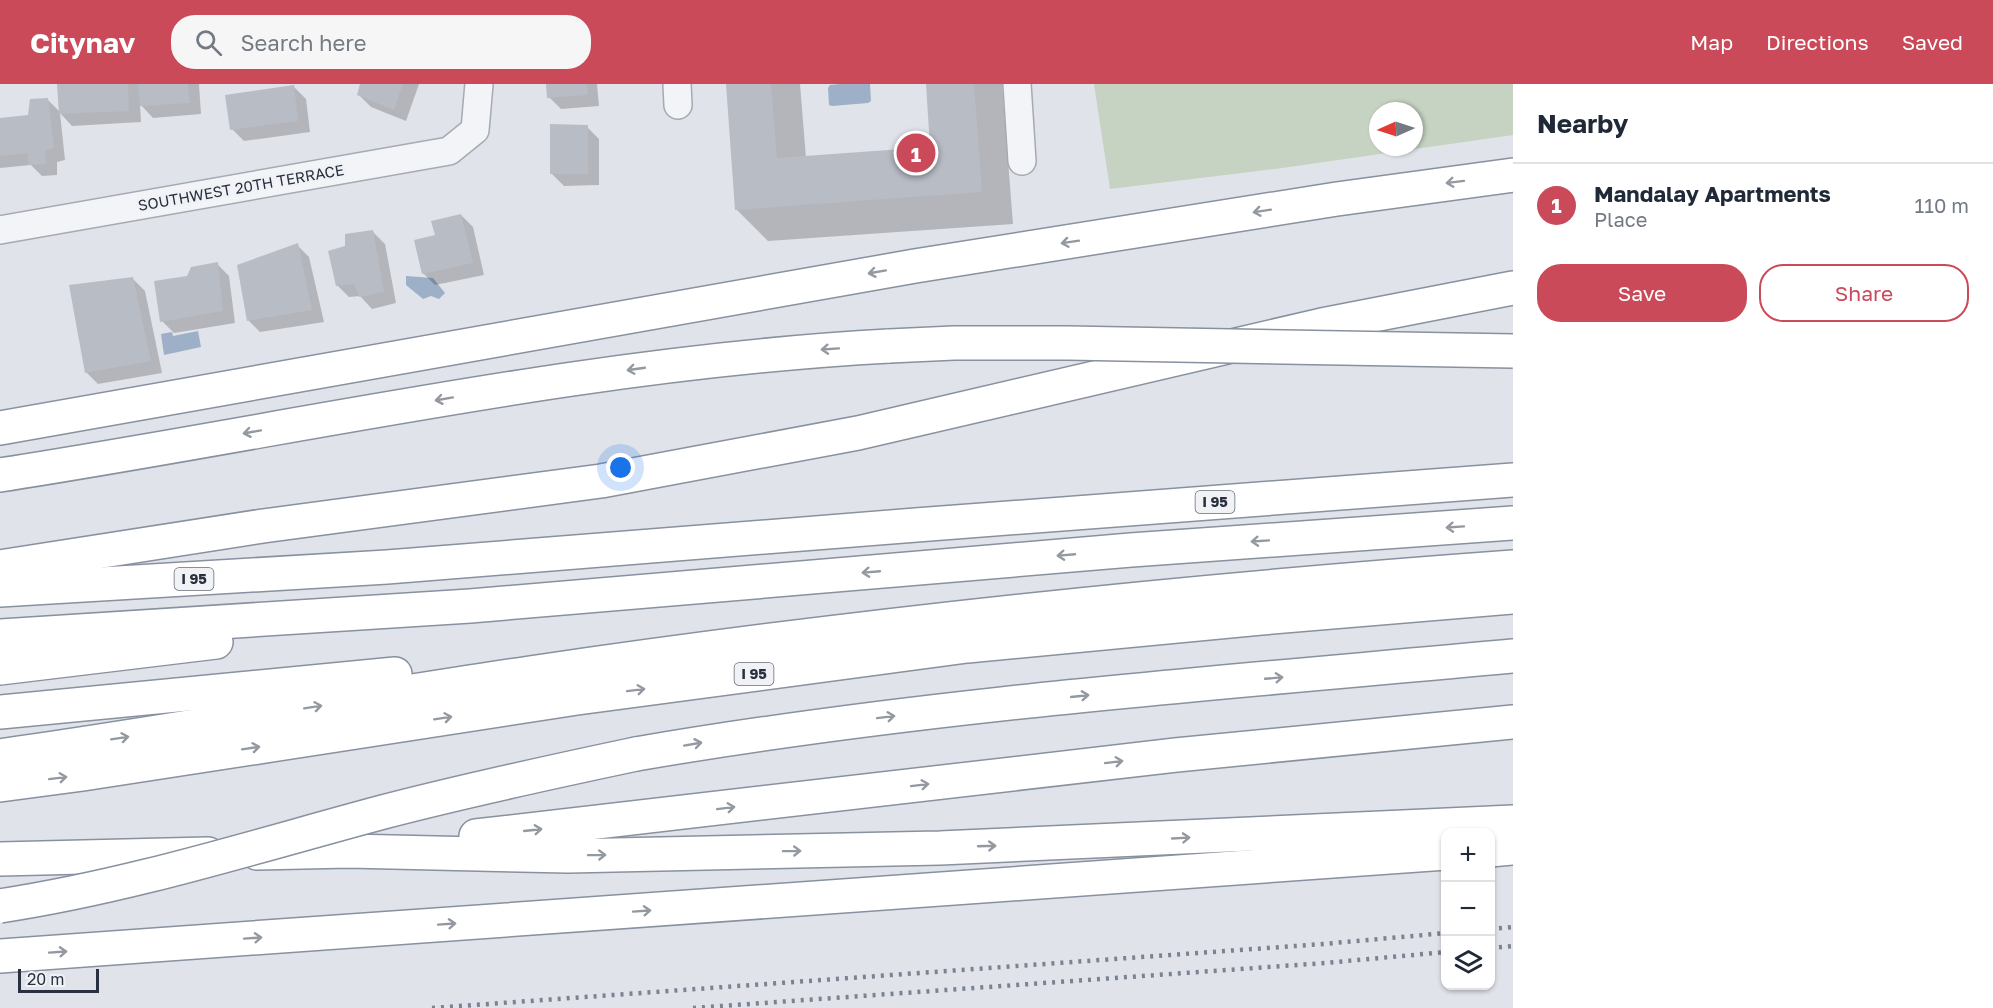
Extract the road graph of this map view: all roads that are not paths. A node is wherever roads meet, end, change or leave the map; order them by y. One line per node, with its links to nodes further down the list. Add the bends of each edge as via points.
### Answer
1 (479, 84): 5 (street, SOUTHWEST 20TH TERRACE, via 475,130 449,151)
2 (1017, 84): 3 (street)
3 (1022, 161)
4 (1513, 175): 10 (highway, one-way to 10, via 1336,199 879,272)
5 (0, 230)
6 (1513, 266): 8 (highway)
7 (1513, 288): 8 (highway)
8 (1322, 325): 14 (highway, via 858,433 623,477)
9 (1513, 351): 11 (highway, one-way to 11, bridge, via 954,343 790,352 637,369 462,396)
10 (0, 428)
11 (0, 475)
12 (1513, 480): 16 (highway, I 95, via 387,567)
13 (1513, 523): 18 (highway, one-way to 18, via 1131,550)
14 (0, 567)
15 (1513, 567): 20 (highway, via 965,617)
16 (0, 590)
17 (1513, 597): 26 (highway, I 95, one-way to 17, via 577,698 967,646)
18 (470, 606): 19 (highway); 22 (highway)
19 (0, 636)
20 (769, 641): 23 (highway, via 655,641 526,659); 25 (highway, one-way to 20, via 529,673)
21 (1513, 656): 33 (highway, one-way to 21, bridge, via 154,875 383,812 530,777 636,754 780,730 952,708)
22 (0, 668)
23 (0, 712)
24 (1513, 722): 30 (highway, one-way to 24, via 1176,755)
25 (0, 756)
26 (0, 785)
27 (1513, 822): 30 (highway, one-way to 27, via 568,856 928,849)
28 (1513, 848): 29 (highway)
29 (1495, 850)
30 (349, 851): 32 (highway)
31 (1441, 854): 34 (highway, one-way to 31)
32 (0, 859)
33 (0, 906)
34 (0, 956)

